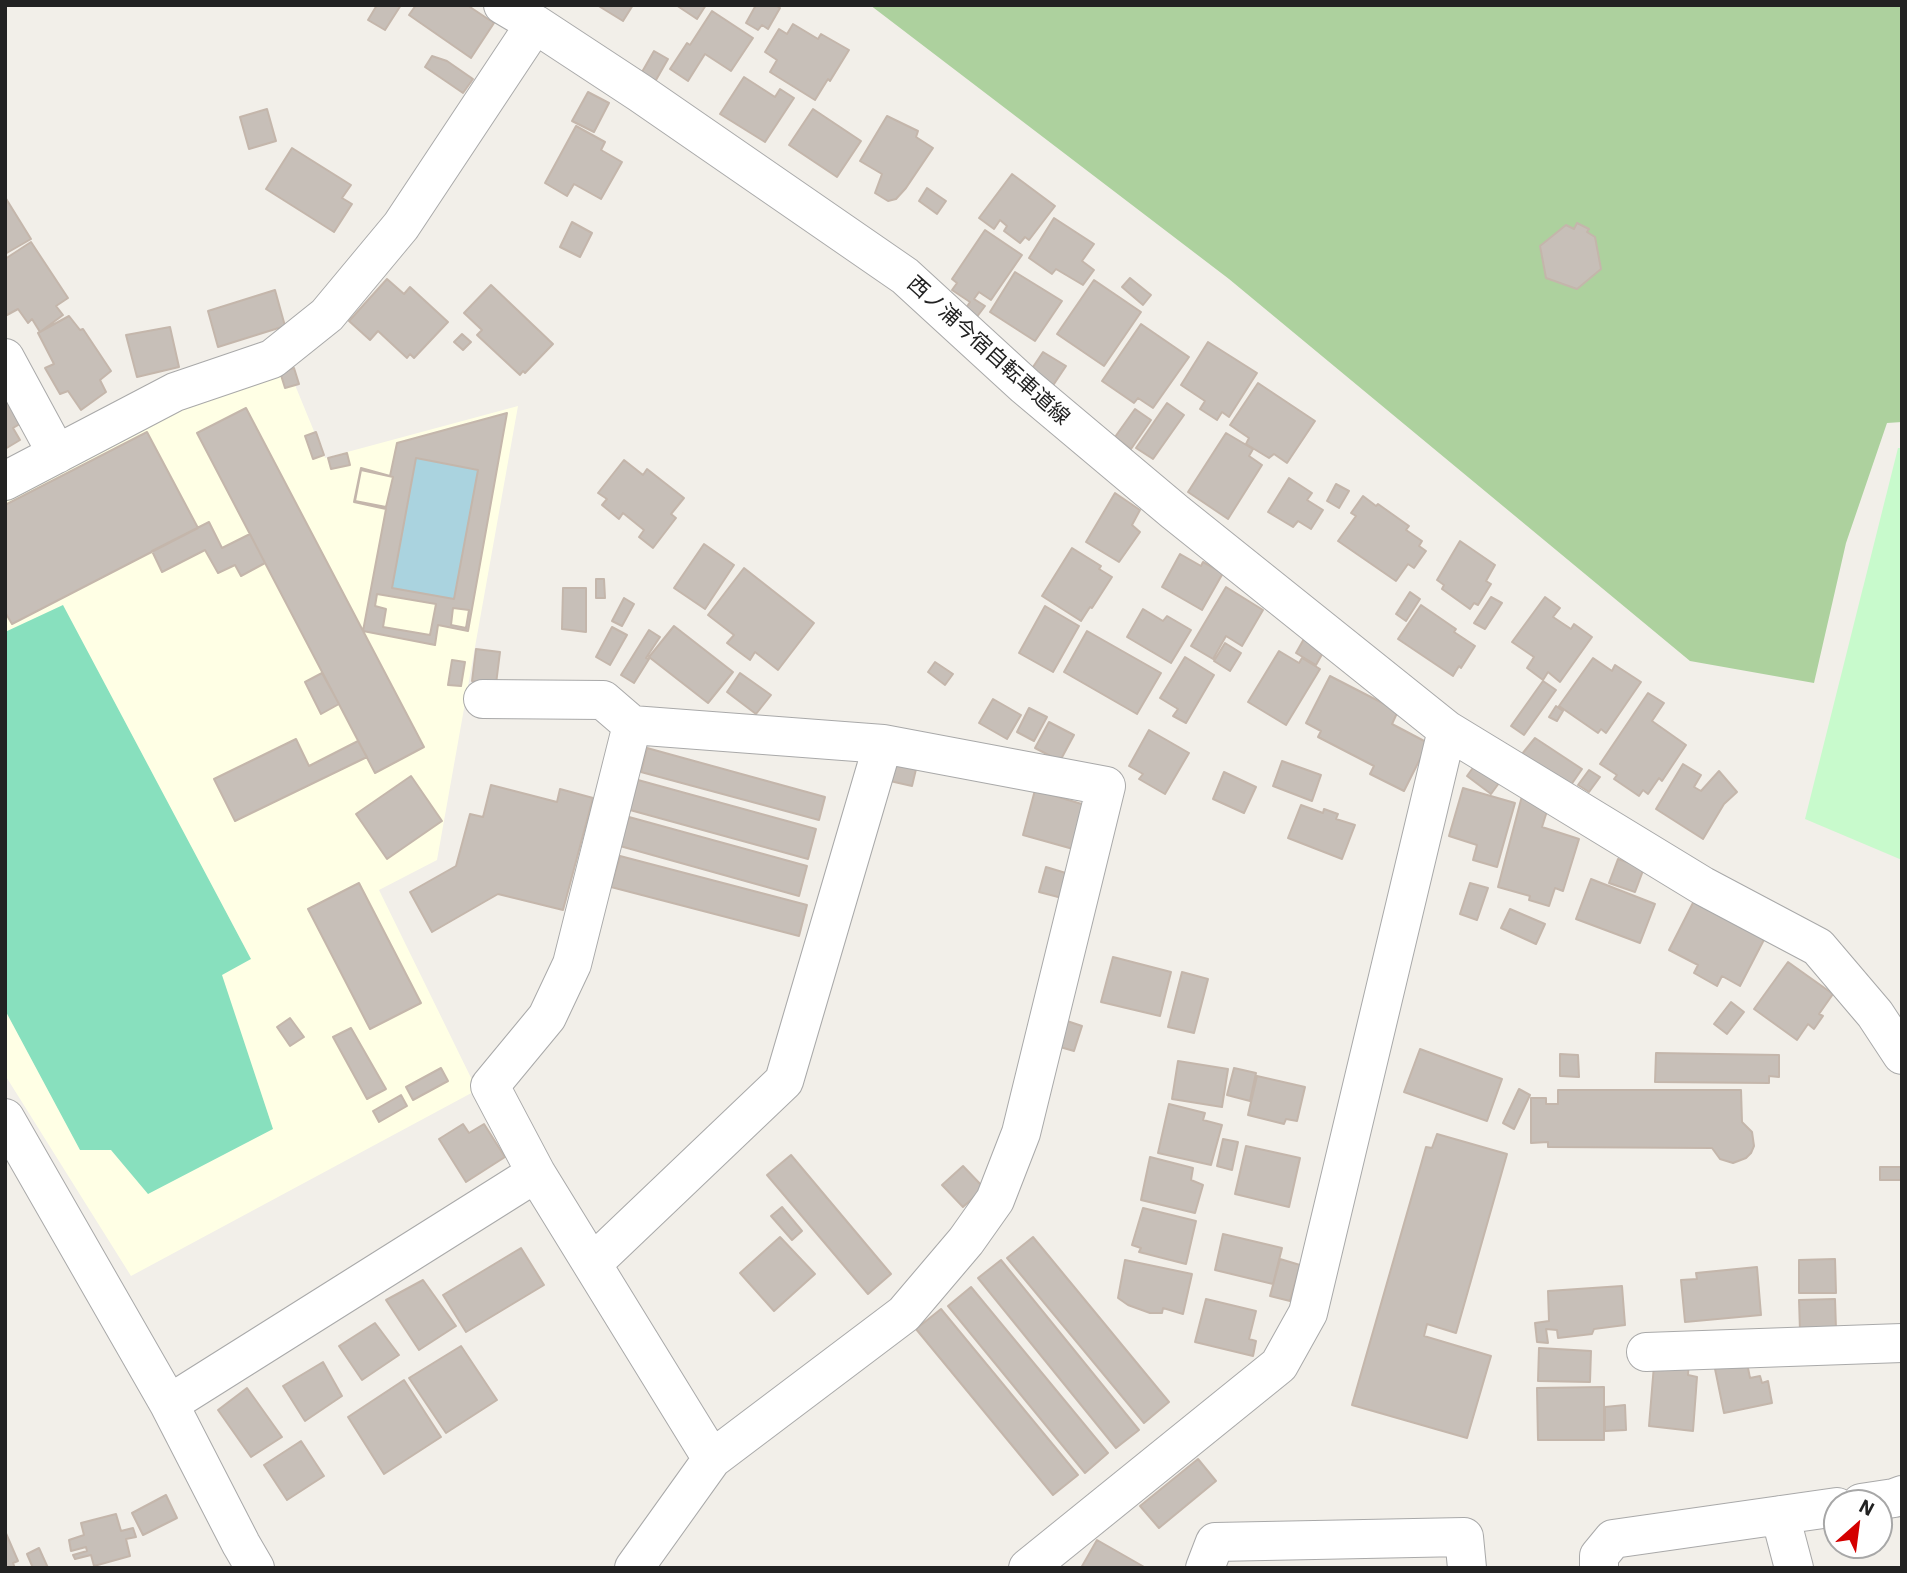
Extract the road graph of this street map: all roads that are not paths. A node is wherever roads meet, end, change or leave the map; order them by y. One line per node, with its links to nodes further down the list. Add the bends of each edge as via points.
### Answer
1 (519, 14): 3 (street, via 401,226 327,315 272,359 175,392); 7 (street, 西ノ浦今宿自転車道線, via 905,276 1132,476)
2 (5, 358): 3 (street)
3 (57, 454): 4 (street)
4 (5, 481)
5 (483, 699): 6 (street, via 603,700)
6 (632, 725): 8 (street); 11 (street, via 572,964 547,1017 490,1086)
7 (1447, 730): 9 (street, 西ノ浦今宿自転車道線, via 1703,886 1818,947 1875,1014); 21 (street, via 1308,1313 1279,1364)
8 (883, 744): 12 (street, via 784,1081); 16 (street, via 1106,786 1020,1133 995,1200 904,1314)
9 (1902, 1055)
10 (5, 1118): 15 (street)
11 (536, 1173): 12 (street); 15 (street)
12 (592, 1264): 16 (street)
13 (1902, 1343): 14 (street)
14 (1646, 1352)
15 (169, 1404): 19 (street)
16 (712, 1459): 20 (street)
17 (1823, 1509): 18 (street)
18 (1780, 1515): 24 (street, via 1613,1539 1598,1556); 25 (street)
19 (255, 1568)
20 (634, 1568)
21 (1028, 1568)
22 (1205, 1568): 23 (street, via 1215,1542 1464,1537)
23 (1467, 1568)
24 (1599, 1568)
25 (1794, 1568)

